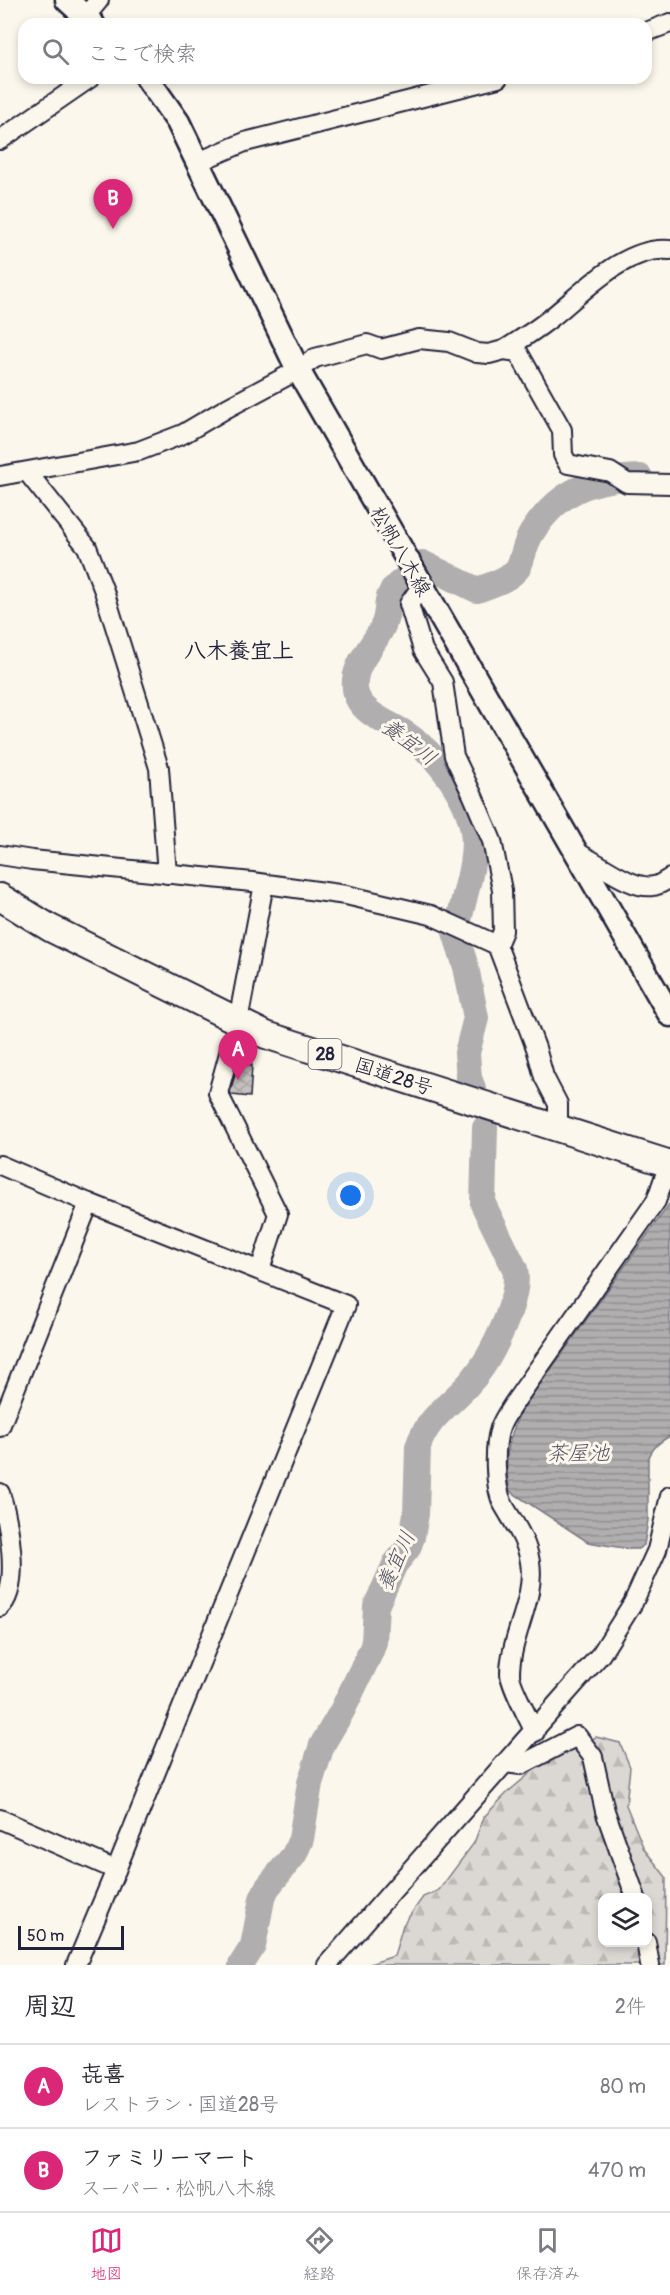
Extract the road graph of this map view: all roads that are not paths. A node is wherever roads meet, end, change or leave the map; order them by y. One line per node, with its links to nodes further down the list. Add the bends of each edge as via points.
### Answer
1 (67, 0): 2 (main road)
2 (92, 14)
3 (670, 23): 4 (street)
4 (652, 30)
5 (81, 84): 8 (street)
6 (151, 84): 9 (main road, 松帆八木線, via 178,122)
7 (474, 84): 9 (street, via 245,142)
8 (0, 140)
9 (198, 162): 12 (main road, 松帆八木線)
10 (670, 250): 11 (street, via 634,256 605,272 546,322)
11 (504, 350): 12 (street, via 477,353 449,342 419,339 381,350 367,344 315,358); 15 (street, via 518,352 562,430 563,455 568,464 610,472 627,483)
12 (298, 370): 13 (street, via 183,434 150,447); 16 (main road, 松帆八木線)
13 (28, 473): 14 (street); 19 (street, via 87,547 104,591 159,768)
14 (0, 476)
15 (670, 484)
16 (421, 587): 17 (main road, 松帆八木線); 23 (street, via 409,604 423,650 443,682 454,756 492,841 502,890 503,930)
17 (576, 852): 20 (street, via 628,882 652,887); 24 (main road, 松帆八木線)
18 (0, 855): 19 (street)
19 (167, 874): 21 (street)
20 (670, 878)
21 (264, 884): 23 (street, via 346,895 431,915); 25 (street)
22 (0, 897): 25 (highway, 国道28号 / 28, via 50,928)
23 (497, 945): 26 (street, via 544,1077 558,1104)
24 (670, 1015)
25 (238, 1021): 26 (highway, 国道28号 / 28, via 266,1035); 30 (street, via 218,1093 278,1214)
26 (558, 1128): 27 (highway, 国道28号 / 28)
27 (670, 1164): 35 (street, via 656,1201 501,1427 496,1468 502,1502 516,1522 530,1561 529,1587 509,1676)
28 (0, 1165): 29 (street)
29 (89, 1203): 30 (street); 31 (street)
30 (260, 1270): 38 (street, via 346,1305)
31 (0, 1427)
32 (0, 1493): 34 (street, via 9,1530 11,1581 5,1603)
33 (670, 1496): 35 (street, via 657,1550 633,1603 602,1654)
34 (0, 1607)
35 (535, 1732): 36 (street)
36 (505, 1763): 39 (street, via 521,1765 577,1736 593,1757 605,1811); 42 (street)
37 (0, 1819): 38 (street)
38 (116, 1870): 41 (street)
39 (634, 1893)
40 (647, 1947): 43 (street)
41 (76, 1965)
42 (327, 1965)
43 (650, 1965)

